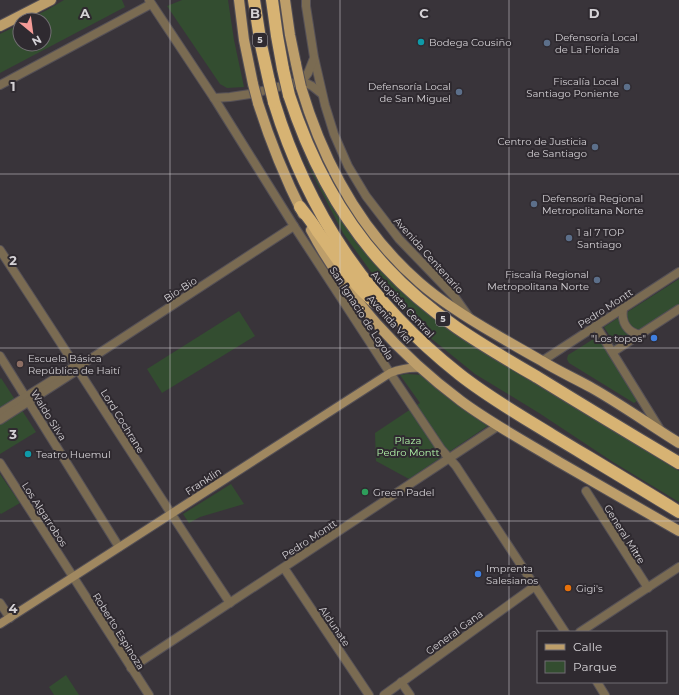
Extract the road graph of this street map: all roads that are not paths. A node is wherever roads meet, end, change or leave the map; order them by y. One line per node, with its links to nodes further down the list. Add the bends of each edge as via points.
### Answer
1 (51, 0): 8 (main road)
2 (239, 0): 14 (main road, Avenida Viel, bridge, via 244,40 258,103 276,155)
3 (254, 0): 20 (highway, Autopista Central / 5, bridge, via 274,102 294,160 330,229 356,269)
4 (272, 0): 38 (highway, Autopista Central / 5, bridge, via 288,95 303,136 332,195 373,252 400,282 464,333)
5 (285, 0): 10 (main road, bridge)
6 (306, 0): 9 (street, Avenida Centenario)
7 (150, 2): 11 (street); 13 (street, San Ignacio de Loyola)
8 (0, 26)
9 (314, 57): 10 (street); 12 (street, Avenida Centenario)
10 (301, 84): 12 (street, via 312,86); 13 (street, via 241,96); 21 (main road, via 313,126 328,159 346,193 370,228 419,282 444,303)
11 (0, 85)
12 (322, 94): 21 (street, Avenida Centenario, via 341,150 366,196 399,239 454,296)
13 (214, 98): 15 (street, San Ignacio de Loyola)
14 (300, 207): 20 (highway, via 353,280 377,304); 28 (main road, Avenida Viel, via 326,256 350,292 378,325)
15 (294, 226): 27 (street, Bio-Bio); 29 (street, San Ignacio de Loyola)
16 (0, 250): 27 (street, Lord Cochrane)
17 (679, 272): 18 (street, Pedro Montt)
18 (623, 309): 22 (street, Pedro Montt); 23 (street, via 626,327)
19 (679, 309): 23 (street)
20 (395, 316): 40 (highway, Autopista Central / 5, via 426,347 478,388)
21 (472, 321): 26 (main road)
22 (596, 326): 24 (street); 26 (street, Pedro Montt)
23 (640, 335): 24 (street)
24 (613, 352): 34 (street)
25 (0, 356): 30 (street, Waldo Silva)
26 (542, 361): 34 (main road, via 613,400)
27 (77, 368): 30 (street, Bio-Bio, via 70,369); 41 (street, Lord Cochrane)
28 (421, 368): 29 (main road, Franklin, via 404,368); 33 (main road, Avenida Viel, via 460,400)
29 (390, 373): 36 (street, San Ignacio de Loyola); 41 (main road, Franklin)
30 (27, 399): 31 (street, Bio-Bio); 32 (street, Bio-Bio); 43 (street, Waldo Silva)
31 (0, 413)
32 (0, 420)
33 (498, 426): 36 (street, Pedro Montt); 42 (main road, Avenida Viel)
34 (661, 432): 35 (main road)
35 (679, 443)
36 (449, 458): 45 (street, Pedro Montt); 47 (street, San Ignacio de Loyola)
37 (0, 463): 46 (street, Los Algarrobos)
38 (679, 463)
39 (586, 491): 48 (street, General Mitre)
40 (679, 512)
41 (170, 514): 43 (main road, Franklin); 50 (street, Lord Cochrane)
42 (679, 531)
43 (120, 547): 46 (main road, Franklin)
44 (679, 567): 48 (street)
45 (284, 568): 50 (street, Pedro Montt); 59 (street, Aldunate)
46 (73, 577): 51 (main road, Franklin); 55 (street, Roberto Espinoza)
47 (535, 586): 53 (street, San Ignacio de Loyola); 56 (street, General Gana)
48 (648, 588): 54 (street)
49 (0, 603): 51 (street)
50 (230, 603): 55 (street, Pedro Montt)
51 (10, 618): 52 (main road, Franklin)
52 (0, 624)
53 (564, 631)
54 (582, 631)
55 (131, 668): 58 (street, Roberto Espinoza)
56 (402, 682): 60 (street, General Gana); 61 (street)
57 (598, 683): 62 (street)
58 (149, 695)
59 (369, 695)
60 (384, 695)
61 (410, 695)
62 (605, 695)

